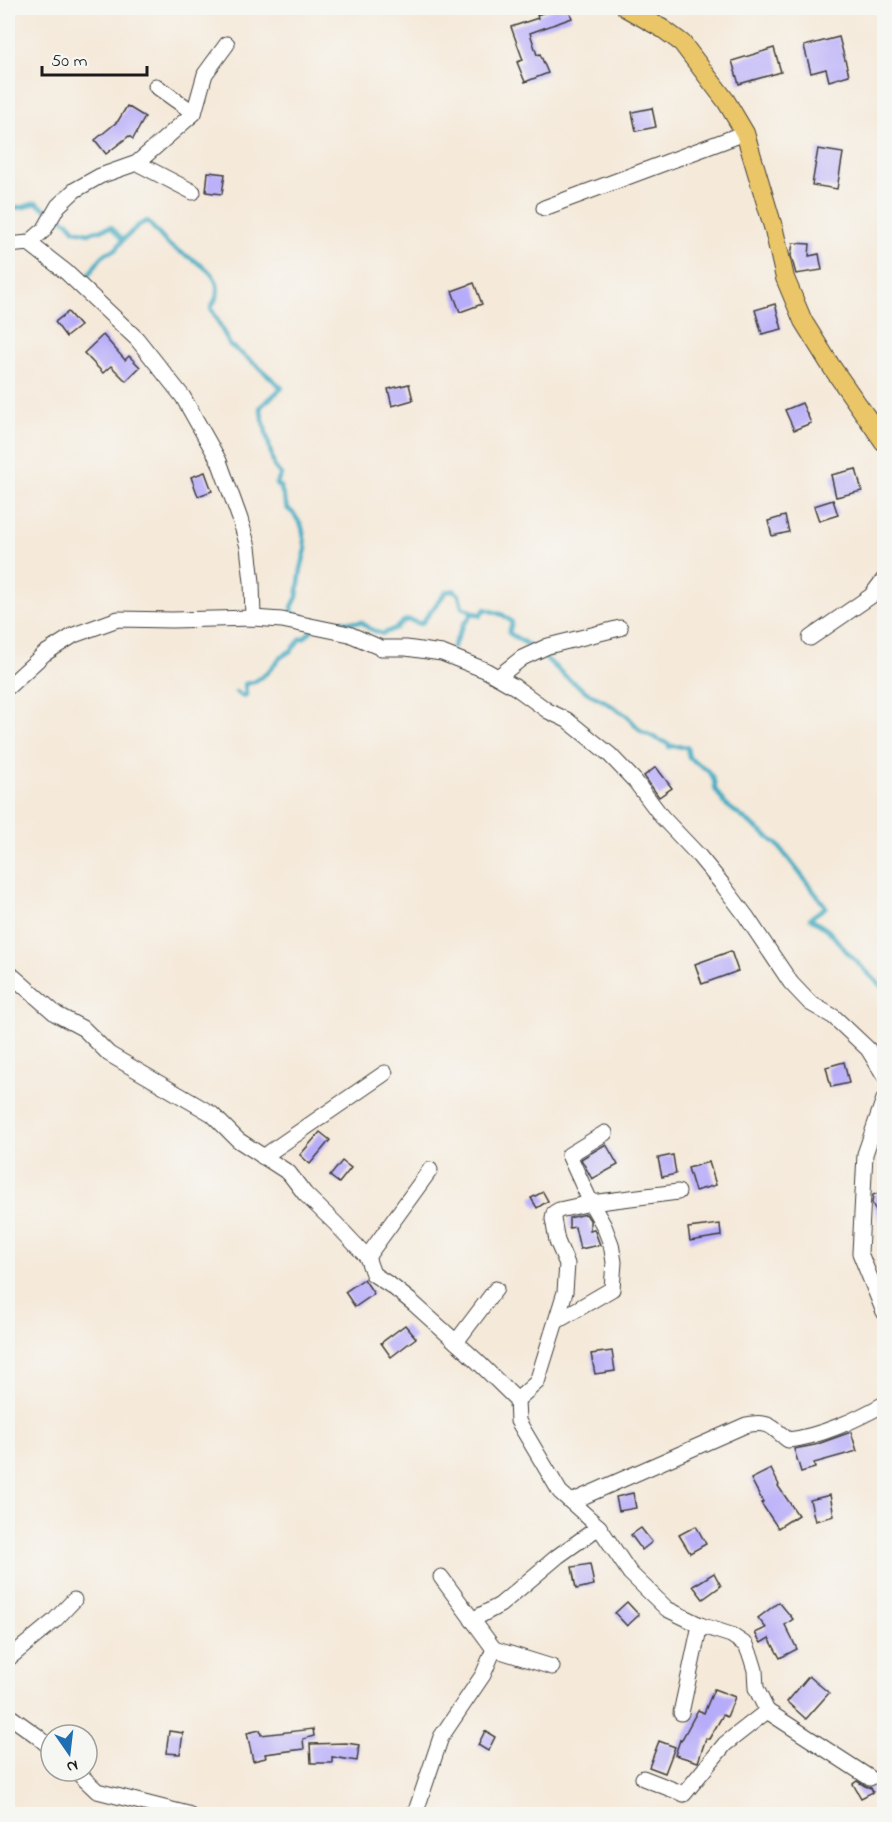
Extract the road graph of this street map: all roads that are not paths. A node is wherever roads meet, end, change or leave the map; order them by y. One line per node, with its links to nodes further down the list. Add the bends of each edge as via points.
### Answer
1 (626, 8): 5 (main road, via 682,44)
2 (227, 44): 4 (street, via 205,74)
3 (156, 86): 4 (street)
4 (194, 113): 6 (street)
5 (745, 133): 8 (street); 11 (main road, via 785,278 803,321)
6 (137, 163): 7 (street); 9 (street, via 75,190)
7 (193, 192)
8 (544, 208)
9 (29, 243): 10 (street); 13 (street, via 137,339 183,397 219,461 240,519 248,547)
10 (8, 245)
11 (885, 442)
12 (885, 579): 15 (street, via 872,596)
13 (253, 618): 16 (street, via 326,628 381,648 442,653); 17 (street, via 118,619 74,635 44,654)
14 (620, 628): 16 (street, via 548,646 522,658)
15 (810, 638)
16 (498, 677): 20 (street, via 567,720 609,754 722,884 791,983 810,1003 834,1017 868,1048)
17 (8, 687)
18 (8, 972): 23 (street, via 56,1014 84,1029 109,1054 212,1114 238,1140)
19 (385, 1073): 23 (street)
20 (885, 1075)
21 (885, 1099): 29 (street, via 865,1154 860,1253)
22 (605, 1133): 26 (street, via 569,1155)
23 (263, 1157): 27 (street, via 289,1173)
24 (430, 1170): 27 (street)
25 (678, 1192): 26 (street)
26 (591, 1203): 30 (street, via 554,1213 557,1241 567,1264 566,1292); 30 (street, via 611,1244 612,1289)
27 (367, 1257): 31 (street, via 373,1274)
28 (496, 1289): 31 (street)
29 (885, 1312)
30 (557, 1321): 32 (street, via 537,1382)
31 (456, 1342): 32 (street)
32 (517, 1400): 34 (street, via 518,1421 560,1492)
33 (885, 1404): 34 (street, via 801,1439 788,1440 768,1424 746,1425)
34 (571, 1502): 35 (street)
35 (599, 1527): 38 (street, via 500,1605); 39 (street, via 630,1573 652,1595 667,1609)
36 (441, 1577): 38 (street)
37 (74, 1600): 41 (street)
38 (472, 1620): 40 (street)
39 (700, 1625): 43 (street, via 731,1635 746,1645 755,1670 756,1689); 44 (street)
40 (494, 1649): 42 (street); 50 (street, via 483,1675 441,1737)
41 (8, 1659)
42 (552, 1667)
43 (768, 1711): 47 (street, via 725,1744 684,1794); 48 (street)
44 (681, 1713)
45 (8, 1715): 46 (street)
46 (39, 1738)
47 (643, 1778)
48 (870, 1778)
49 (89, 1783): 51 (street, via 97,1791)
50 (421, 1812)
51 (188, 1815)

